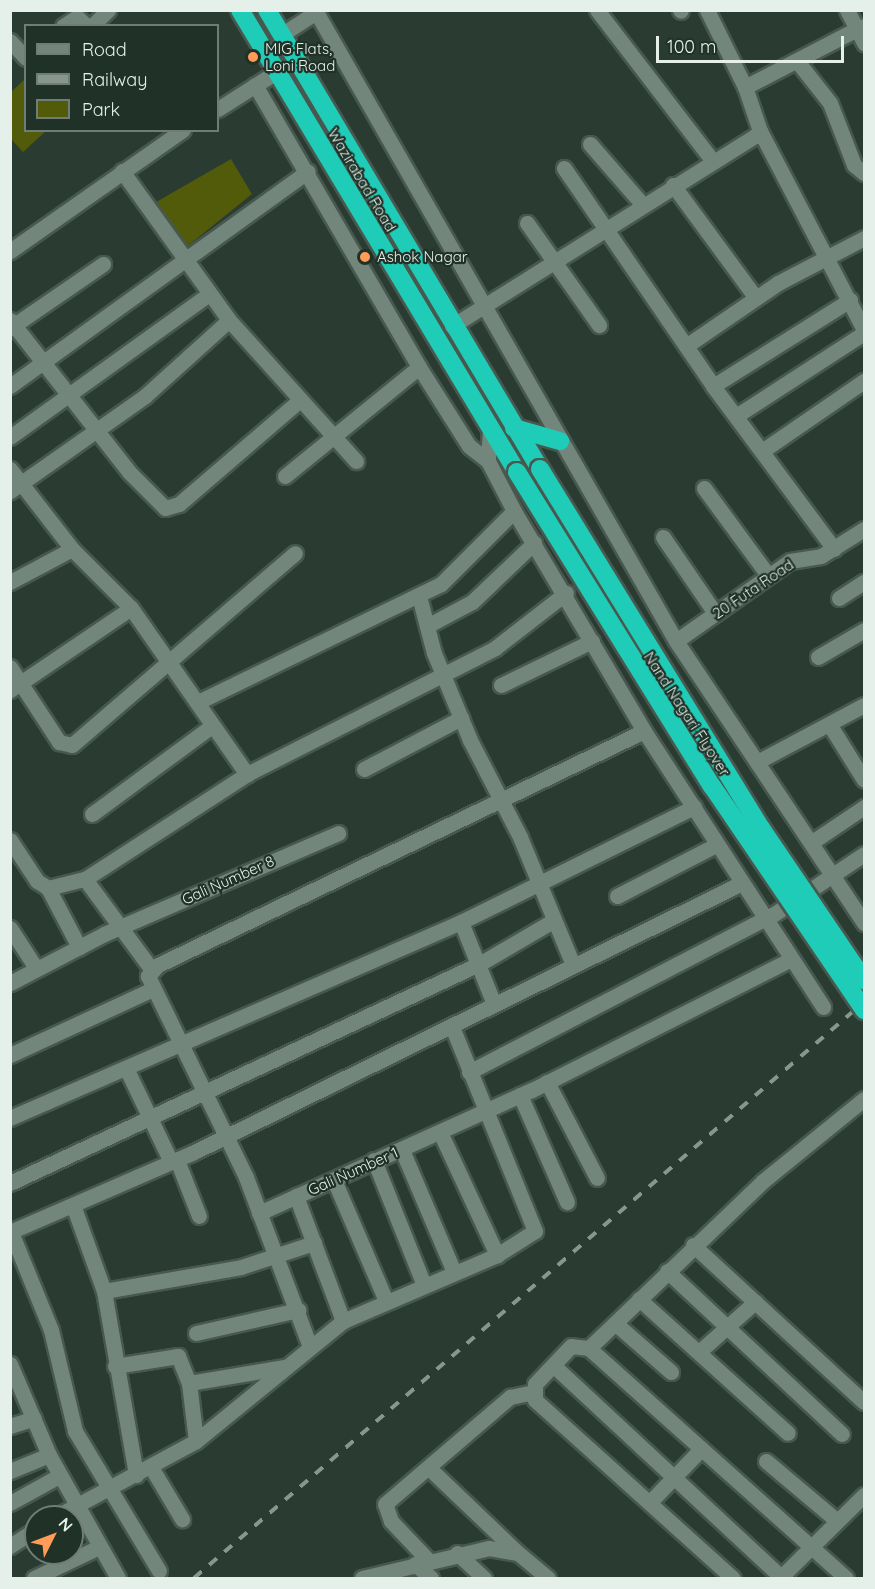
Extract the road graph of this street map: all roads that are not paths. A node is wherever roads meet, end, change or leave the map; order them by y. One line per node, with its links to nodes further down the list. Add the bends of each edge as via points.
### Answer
1 (108, 10): 10 (street)
2 (240, 10): 15 (highway, Wazirabad Road)
3 (267, 10): 12 (highway, Wazirabad Road)
4 (597, 10): 22 (street)
5 (707, 10): 17 (street)
6 (847, 10): 11 (street)
7 (316, 11): 12 (street); 40 (street)
8 (66, 24): 9 (street, via 78,17)
9 (85, 24)
10 (94, 24)
11 (861, 27): 13 (street); 14 (street)
12 (281, 35): 44 (highway, Wazirabad Road)
13 (864, 43)
14 (798, 61): 17 (street); 26 (street, via 830,103 854,165)
15 (276, 72): 16 (street); 57 (highway, Wazirabad Road)
16 (255, 85): 18 (street); 25 (street)
17 (745, 87): 19 (street)
18 (219, 108)
19 (760, 131): 22 (street); 33 (street)
20 (180, 132): 24 (street)
21 (590, 144): 28 (street)
22 (712, 160): 27 (street)
23 (564, 168): 30 (street)
24 (122, 171): 32 (street); 35 (street)
25 (308, 171): 35 (street); 48 (street)
26 (864, 174)
27 (673, 185): 28 (street); 38 (street)
28 (642, 204): 30 (street)
29 (527, 223): 34 (street)
30 (606, 226): 34 (street); 46 (street)
31 (864, 238): 33 (street)
32 (10, 251)
33 (830, 257): 38 (street); 39 (street)
34 (555, 258): 40 (street); 43 (street)
35 (183, 262): 37 (street); 47 (street)
36 (103, 264): 42 (street)
37 (209, 294): 41 (street); 52 (street)
38 (756, 298): 46 (street)
39 (850, 300): 45 (street); 51 (street)
40 (483, 306): 44 (street); 60 (street)
41 (229, 320): 53 (street); 56 (street, via 145,396)
42 (12, 325): 47 (street)
43 (599, 325)
44 (452, 326): 55 (highway, Wazirabad Road)
45 (864, 331): 54 (street)
46 (686, 346): 51 (street)
47 (44, 363): 50 (street); 52 (street)
48 (419, 367): 59 (street); 63 (street, via 469,446)
49 (864, 381): 61 (street)
50 (10, 386)
51 (713, 386): 54 (street)
52 (71, 395): 56 (street); 58 (street)
53 (300, 400): 56 (street, via 179,504 165,508); 59 (street)
54 (736, 416): 61 (street)
55 (514, 428): 60 (highway); 131 (highway, Nand Nagari Flyover, bridge, via 760,828)
56 (97, 430): 66 (street)
57 (490, 430): 63 (street); 136 (highway, Nand Nagari Flyover, bridge, via 642,678)
58 (10, 437)
59 (335, 437): 62 (street); 65 (street)
60 (560, 441): 86 (street)
61 (762, 451): 73 (street)
62 (356, 461)
63 (488, 461): 68 (street)
64 (10, 469): 66 (street)
65 (285, 476)
66 (16, 488): 72 (street)
67 (704, 488): 75 (street)
68 (514, 511): 71 (street); 79 (street, via 454,576)
69 (864, 529): 73 (street, 20 Futa Road)
70 (663, 537): 82 (street)
71 (534, 543): 78 (street); 83 (street, via 472,602)
72 (72, 549): 76 (street); 81 (street)
73 (834, 549): 75 (street, 20 Futa Road, via 790,561)
74 (295, 553): 88 (street)
75 (768, 575): 82 (street, 20 Futa Road)
76 (10, 582)
77 (864, 582): 80 (street)
78 (566, 593): 85 (street); 90 (street, via 495,648)
79 (419, 596): 83 (street); 93 (street)
80 (839, 598)
81 (131, 608): 88 (street); 92 (street)
82 (716, 613): 86 (street, 20 Futa Road)
83 (427, 627): 90 (street)
84 (864, 630): 87 (street)
85 (592, 641): 91 (street); 98 (street)
86 (676, 641): 100 (street)
87 (818, 657)
88 (170, 661): 92 (street, via 67,747); 93 (street)
89 (10, 667): 92 (street)
90 (442, 673): 95 (street); 102 (street)
91 (501, 685)
92 (15, 686)
93 (198, 702): 96 (street)
94 (864, 705): 97 (street)
95 (461, 718): 101 (street); 104 (street)
96 (212, 726): 102 (street); 107 (street)
97 (831, 727): 99 (street); 100 (street)
98 (644, 731): 104 (street); 105 (street)
99 (859, 761): 103 (street)
100 (757, 762): 110 (street)
101 (364, 770)
102 (247, 774): 114 (street)
103 (864, 780)
104 (501, 800): 115 (street); 130 (street)
105 (694, 807): 111 (street); 115 (street)
106 (864, 807): 110 (street)
107 (92, 814)
108 (338, 833): 123 (street, Gali Number 8)
109 (10, 840): 117 (street, via 37,881)
110 (812, 842): 113 (street)
111 (716, 845): 116 (street); 118 (street)
112 (864, 854): 113 (street)
113 (831, 872): 119 (street); 122 (street)
114 (85, 879): 117 (street); 123 (street)
115 (538, 883): 120 (street); 121 (street)
116 (740, 884): 119 (street); 128 (street)
117 (48, 888): 125 (street)
118 (617, 896)
119 (764, 917): 126 (street); 141 (street)
120 (553, 921): 127 (street); 128 (street)
121 (461, 922): 127 (street); 138 (street)
122 (864, 922)
123 (119, 927): 125 (street, Gali Number 8); 130 (street)
124 (10, 928): 129 (street)
125 (79, 948): 129 (street, Gali Number 8)
126 (791, 959): 135 (street); 142 (street, Gali Number 1)
127 (481, 963): 134 (street); 143 (street)
128 (573, 964): 134 (street)
129 (36, 968): 132 (street, Gali Number 8)
130 (152, 970): 133 (street, via 148,976)
131 (864, 980)
132 (10, 982)
133 (153, 989): 138 (street); 139 (street)
134 (494, 1004): 137 (street)
135 (823, 1007)
136 (864, 1010)
137 (452, 1027): 141 (street); 150 (street)
138 (178, 1047): 140 (street); 143 (street)
139 (10, 1055)
140 (127, 1070): 147 (street); 148 (street)
141 (469, 1072): 146 (street)
142 (548, 1082): 144 (street, Gali Number 1); 154 (street)
143 (207, 1092): 148 (street); 150 (street)
144 (520, 1095): 146 (street, Gali Number 1); 158 (street)
145 (864, 1099): 164 (street)
146 (485, 1109): 149 (street, Gali Number 1); 165 (street, via 535,1232)
147 (10, 1118)
148 (151, 1119): 153 (street); 156 (street)
149 (440, 1132): 151 (street, Gali Number 1); 165 (street)
150 (224, 1136): 153 (street); 160 (street)
151 (402, 1150): 152 (street, Gali Number 1); 168 (street)
152 (374, 1160): 155 (street, Gali Number 1); 169 (street)
153 (174, 1161): 159 (street); 161 (street)
154 (597, 1178)
155 (334, 1180): 157 (street, Gali Number 1); 172 (street)
156 (10, 1183)
157 (296, 1196): 160 (street); 163 (street, Gali Number 1)
158 (567, 1202)
159 (73, 1205): 162 (street); 170 (street)
160 (259, 1213): 166 (street)
161 (200, 1216)
162 (11, 1232): 204 (street, via 51,1330 75,1431)
163 (314, 1243): 166 (street); 175 (street, Gali Number 1)
164 (693, 1245): 167 (street); 173 (street)
165 (497, 1255): 168 (street)
166 (280, 1256): 170 (street); 174 (street)
167 (667, 1271): 171 (street); 177 (street)
168 (454, 1272): 169 (street)
169 (424, 1285): 172 (street)
170 (104, 1291): 184 (street)
171 (639, 1299): 176 (street); 181 (street)
172 (386, 1301): 175 (street)
173 (754, 1302): 177 (street); 189 (street)
174 (298, 1310): 178 (street); 179 (street)
175 (344, 1321): 179 (street)
176 (616, 1323): 180 (street); 186 (street)
177 (725, 1326): 181 (street); 193 (street)
178 (196, 1333)
179 (309, 1344): 185 (street)
180 (589, 1348): 183 (street, via 576,1343); 195 (street)
181 (700, 1351): 192 (street)
182 (10, 1364): 190 (street)
183 (553, 1365): 188 (street); 202 (street)
184 (115, 1366): 187 (street, via 178,1356); 201 (street)
185 (285, 1368): 187 (street); 194 (street)
186 (671, 1372)
187 (189, 1383): 194 (street)
188 (534, 1392): 199 (street, via 510,1397); 206 (street, via 541,1406)
189 (864, 1402)
190 (34, 1418): 191 (street); 196 (street)
191 (10, 1426)
192 (788, 1433)
193 (842, 1434)
194 (196, 1441): 198 (street)
195 (701, 1449): 202 (street); 212 (street)
196 (49, 1455): 200 (street); 203 (street)
197 (766, 1461): 210 (street)
198 (152, 1467): 201 (street); 209 (street)
199 (430, 1469): 216 (street); 217 (street, via 392,1495 384,1511)
200 (10, 1471)
201 (136, 1475): 204 (street)
202 (676, 1475): 206 (street); 226 (street)
203 (59, 1476): 207 (street); 208 (street)
204 (111, 1488): 208 (street); 218 (street)
205 (864, 1495): 210 (street)
206 (650, 1502): 225 (street)
207 (10, 1503)
208 (75, 1504): 214 (street)
209 (182, 1519)
210 (836, 1520): 212 (street)
211 (24, 1537): 213 (street)
212 (810, 1544): 226 (street); 227 (street)
213 (10, 1546)
214 (99, 1547): 219 (street); 220 (street)
215 (457, 1553): 216 (street, via 507,1548); 217 (street); 223 (street)
216 (518, 1553): 224 (street)
217 (422, 1562): 221 (street); 222 (street)
218 (159, 1571)
219 (34, 1578)
220 (118, 1578)
221 (362, 1578)
222 (431, 1578)
223 (484, 1578)
224 (548, 1578)
225 (733, 1578)
226 (780, 1578)
227 (846, 1578)

